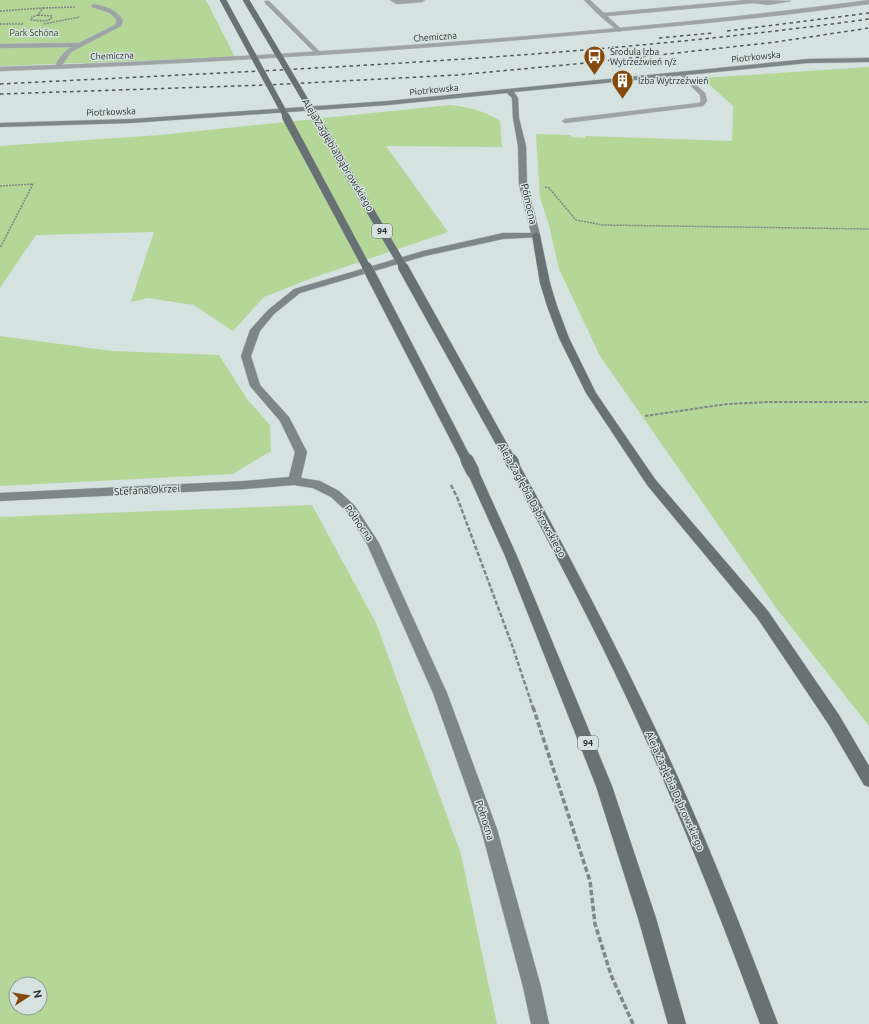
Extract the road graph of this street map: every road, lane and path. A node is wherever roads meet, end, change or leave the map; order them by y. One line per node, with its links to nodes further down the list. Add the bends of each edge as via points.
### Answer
1 (223, 0): 43 (main road, 94, bridge, via 473,472 511,556 604,786 647,918)
2 (246, 0): 44 (main road, Aleja Zagłębia Dąbrowskiego / 94, bridge, via 380,226 558,544 665,766 742,949)
3 (393, 0): 4 (street)
4 (422, 0)
5 (587, 0): 15 (street)
6 (853, 0): 10 (street)
7 (788, 1): 15 (street)
8 (267, 2): 22 (street)
9 (869, 2): 10 (street, Chemiczna)
10 (860, 3): 19 (street, Chemiczna)
11 (94, 6): 12 (path); 16 (path, via 86,16 40,25); 21 (street, via 117,14 120,20 118,26)
12 (43, 8): 13 (path); 14 (path)
13 (0, 11)
14 (38, 15): 16 (path, via 31,20); 16 (path, via 52,16 51,19)
15 (602, 15): 19 (street)
16 (41, 21)
17 (0, 24): 18 (path)
18 (27, 25)
19 (619, 30): 22 (street, Chemiczna, via 459,45)
20 (0, 46): 21 (street)
21 (81, 46): 24 (street, via 69,51)
22 (319, 54): 24 (street, Chemiczna)
23 (869, 60): 26 (street, Piotrkowska, via 808,61)
24 (58, 67): 25 (street, Chemiczna)
25 (0, 69)
26 (682, 74): 27 (street, Piotrkowska); 28 (street, via 703,94 704,101 701,105)
27 (510, 92): 29 (street, Piotrkowska, via 131,121); 30 (street, Północna, via 515,98 522,146)
28 (565, 121)
29 (0, 125)
30 (523, 184): 32 (path, via 549,188 576,220 603,225); 33 (street, Północna)
31 (0, 186): 34 (path, via 32,184)
32 (869, 229)
33 (536, 235): 37 (street, Północna, via 504,236 416,256 297,291 271,312 255,330 246,356 255,386 285,419 301,452); 40 (main road, via 552,306 564,338 591,393 651,482 763,615 834,720)
34 (0, 248)
35 (869, 402): 36 (path, via 755,402)
36 (645, 416)
37 (294, 481): 38 (street, Stefana Okrzei); 41 (street, Północna, via 316,484 335,494 351,509 373,543 393,585 440,693 489,829)
38 (0, 497)
39 (457, 497): 42 (path, via 512,644 590,881 595,924 610,975)
40 (869, 780)
41 (540, 1024)
42 (633, 1024)
43 (677, 1024)
44 (769, 1024)

